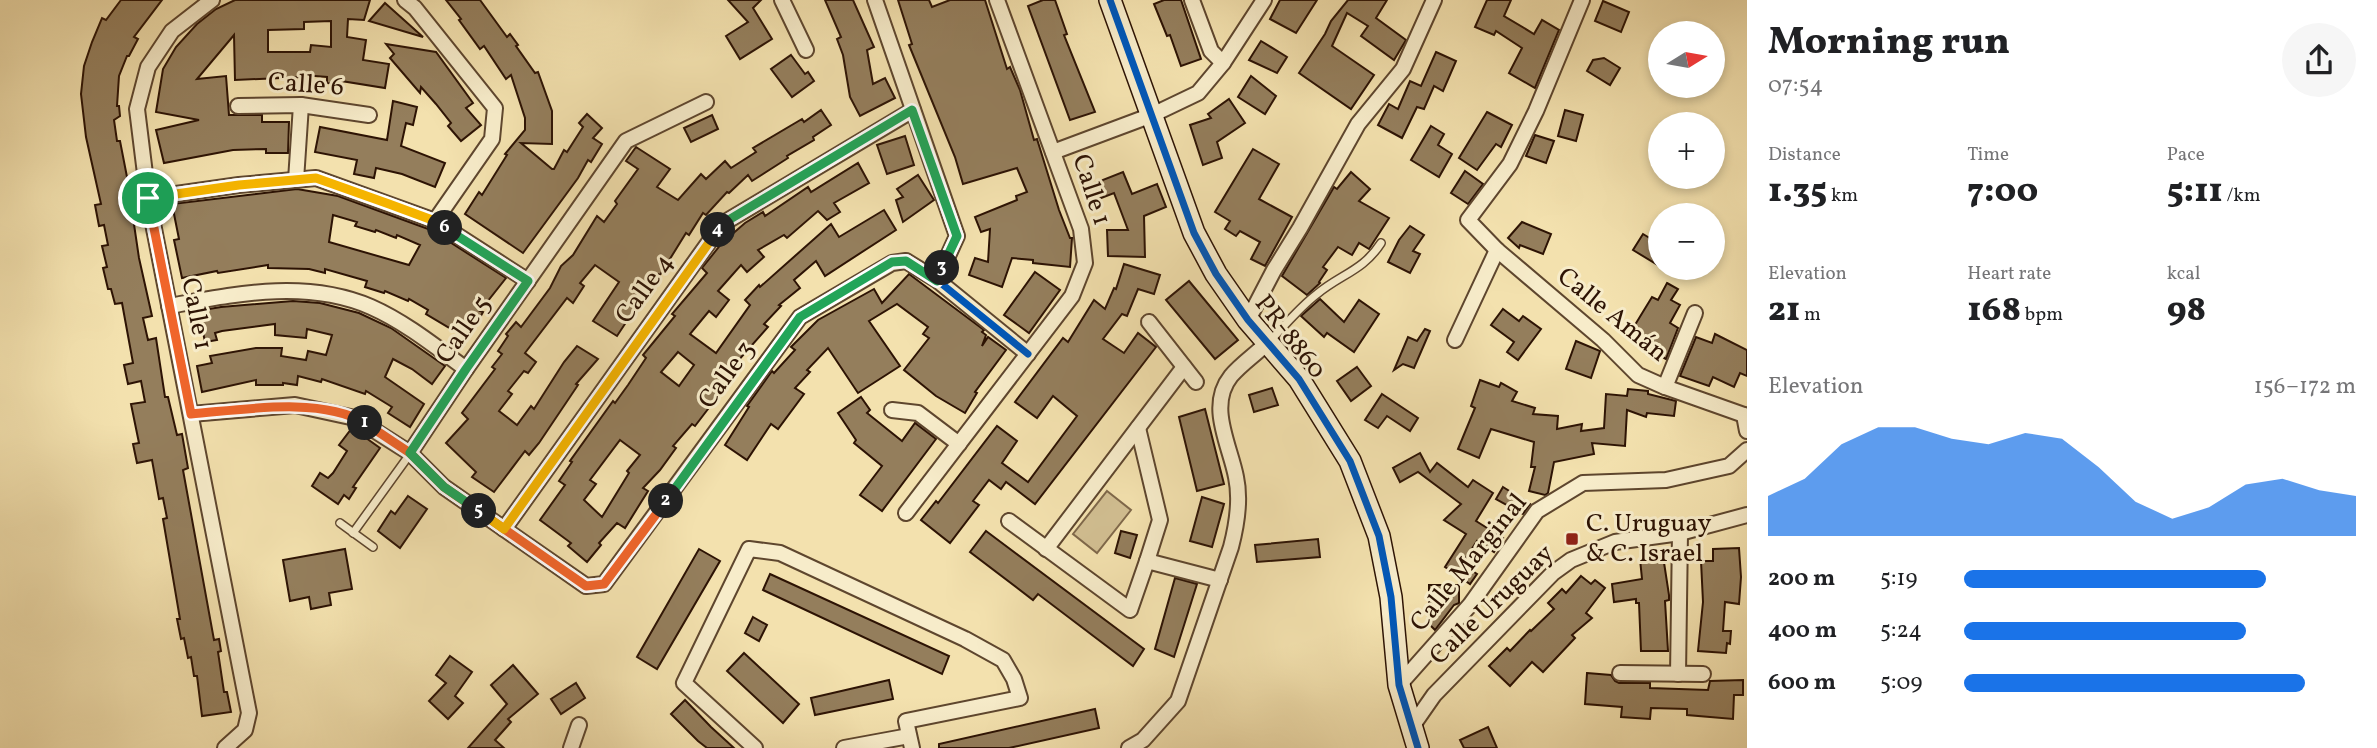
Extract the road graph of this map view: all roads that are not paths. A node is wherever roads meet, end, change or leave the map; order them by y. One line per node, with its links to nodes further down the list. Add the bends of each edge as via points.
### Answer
1 (212, 0): 21 (street, Calle 1, via 172,31 148,67 137,109)
2 (405, 0): 22 (street, via 495,108 492,139)
3 (782, 0): 11 (street)
4 (875, 0): 16 (street)
5 (997, 0): 19 (street, Calle 1)
6 (1110, 0): 18 (street, PR-8860 / PR-8860)
7 (1192, 0): 12 (street, via 1211,51)
8 (1264, 0): 12 (street)
9 (1434, 0): 29 (street, via 1403,69 1358,124)
10 (1582, 0): 24 (street, Calle Amán, via 1510,164 1468,220)
11 (806, 50)
12 (1223, 63): 18 (street, via 1198,93)
13 (706, 102): 25 (street, Calle 5, via 626,141)
14 (301, 105): 15 (street, Calle 6); 17 (street, Calle 6); 20 (street)
15 (238, 106)
16 (912, 110): 26 (street, via 957,236); 50 (street, Calle 4, via 722,224)
17 (369, 115)
18 (1152, 115): 19 (street); 29 (street, PR-8860 / PR-8860, via 1194,233)
19 (1053, 152): 33 (street, Calle 1, via 1081,229 1085,263 1072,296)
20 (296, 180): 21 (street); 22 (street, via 316,178 337,184)
21 (148, 198): 27 (street, Calle 1)
22 (435, 221): 25 (street)
23 (1381, 243): 32 (lane, via 1360,267 1317,293)
24 (1497, 250): 31 (street); 37 (street, Calle Amán, via 1639,375)
25 (528, 281): 35 (street, Calle 5)
26 (937, 281): 33 (street, Calle 3); 50 (street, Calle 3, via 906,261 892,262 800,317 604,584 586,586)
27 (169, 306): 35 (street, via 235,294 299,290 344,298 383,313); 40 (street, Calle 1)
28 (1695, 313): 37 (street)
29 (1248, 320): 32 (street, PR-8860 / PR-8860)
30 (1149, 322): 34 (street)
31 (1455, 340)
32 (1268, 343): 56 (street, via 1230,377 1222,397 1221,424 1238,498 1237,524); 60 (street, PR-8860 / PR-8860, via 1299,379 1350,461 1379,536 1391,597)
33 (1028, 354): 43 (street, Calle 1)
34 (1184, 367): 36 (street); 41 (street)
35 (466, 369): 45 (street, Calle 5)
36 (1196, 382)
37 (1665, 387): 39 (street, Calle Amán)
38 (892, 410): 43 (street, via 918,414)
39 (1746, 412): 42 (street)
40 (191, 414): 45 (street, via 295,405 355,418); 64 (street, Calle 1, via 249,713 245,730)
41 (1138, 428): 54 (street); 55 (street, via 1160,520)
42 (1747, 431)
43 (959, 444): 46 (street, Calle 1)
44 (1747, 450): 60 (street, Calle Marginal, via 1729,466 1666,480 1583,483 1537,511 1470,605)
45 (410, 453): 50 (street, via 444,487); 51 (lane)
46 (906, 513)
47 (1747, 515): 52 (street, Calle Uruguay)
48 (1009, 521): 54 (street)
49 (340, 523): 51 (lane)
50 (504, 529)
51 (353, 533): 53 (lane)
52 (1680, 533): 58 (street); 62 (street, Calle Uruguay, via 1615,542 1572,559 1434,695)
53 (373, 547)
54 (1046, 549): 55 (street, via 1130,610)
55 (1147, 561): 56 (street)
56 (1220, 580): 68 (street, via 1178,701 1143,740)
57 (1620, 673): 58 (street)
58 (1678, 674): 59 (street)
59 (1703, 674)
60 (1399, 685): 62 (street, PR-8860 / PR-8860)
61 (579, 725): 65 (street)
62 (1410, 728): 69 (street, PR-8860 / PR-8860)
63 (910, 742): 66 (street, via 906,721 1020,698 1003,660 780,553 749,549 684,683); 67 (street)
64 (225, 748)
65 (571, 748)
66 (755, 748)
67 (844, 748)
68 (1129, 748)
69 (1418, 748)

